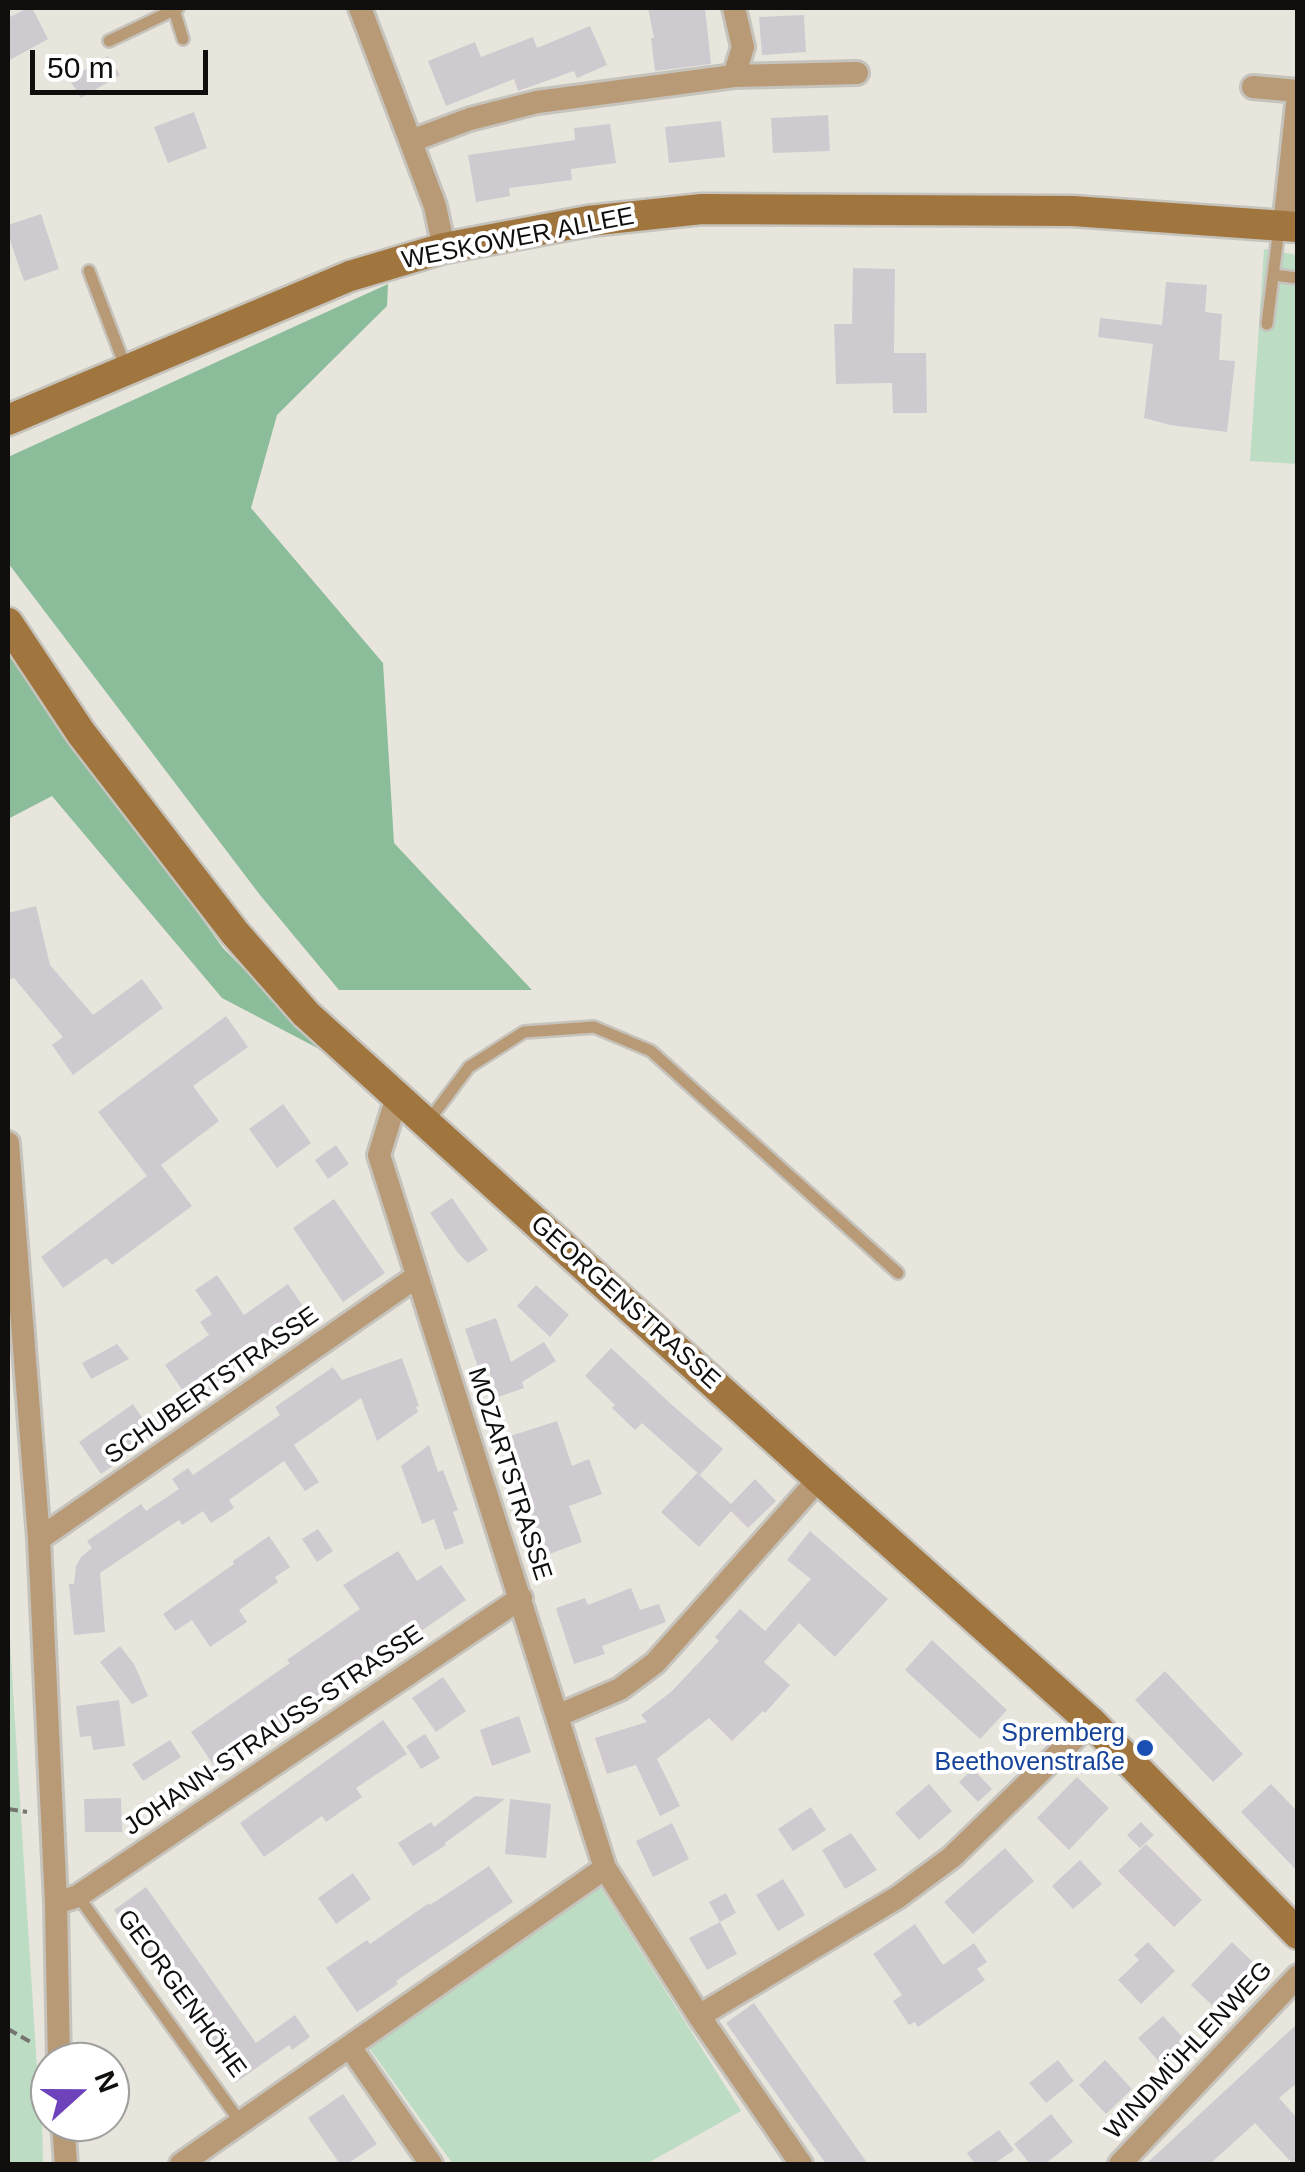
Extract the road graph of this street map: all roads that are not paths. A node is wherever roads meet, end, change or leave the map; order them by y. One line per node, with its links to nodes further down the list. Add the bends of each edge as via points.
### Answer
1 (176, 8): 4 (lane); 5 (lane)
2 (360, 8): 10 (street)
3 (734, 8): 7 (street, via 743,48)
4 (183, 38)
5 (109, 41)
6 (857, 73): 7 (street)
7 (734, 76): 10 (street, via 537,102)
8 (1253, 87): 9 (street)
9 (1298, 93): 11 (street)
10 (411, 141): 12 (street)
11 (1287, 226): 12 (main road, WESKOWER ALLEE, via 1072,211 702,209 588,221); 14 (lane)
12 (444, 248): 17 (main road, WESKOWER ALLEE, via 350,276)
13 (89, 271): 17 (lane)
14 (1273, 276): 15 (lane); 16 (lane)
15 (1298, 278)
16 (1267, 324)
17 (127, 370): 18 (main road, WESKOWER ALLEE)
18 (8, 420)
19 (8, 624): 20 (main road, GEORGENSTRASSE, via 81,733 235,934 306,1014)
20 (397, 1097): 21 (main road, GEORGENSTRASSE); 24 (street, MOZARTSTRASSE, via 379,1155)
21 (426, 1122): 23 (lane, via 469,1066 524,1032 594,1026 651,1051); 25 (main road, GEORGENSTRASSE)
22 (8, 1143): 26 (street)
23 (898, 1273)
24 (416, 1277): 26 (street, SCHUBERTSTRASSE); 27 (street, MOZARTSTRASSE)
25 (819, 1479): 28 (street, via 655,1664 620,1689); 29 (main road, GEORGENSTRASSE)
26 (40, 1539): 31 (street)
27 (521, 1598): 28 (street, MOZARTSTRASSE); 31 (street, JOHANN-STRAUSS-STRASSE)
28 (557, 1716): 30 (street, MOZARTSTRASSE)
29 (1091, 1722): 32 (main road, GEORGENSTRASSE); 34 (street, via 952,1857 898,1897)
30 (605, 1868): 34 (street, MOZARTSTRASSE); 36 (street)
31 (66, 1899): 35 (street); 37 (lane, GEORGENHÖHE)
32 (1298, 1934)
33 (1298, 1976): 41 (street, WINDMÜHLENWEG)
34 (699, 2016): 40 (street, MOZARTSTRASSE)
35 (59, 2042)
36 (350, 2047): 37 (street); 39 (street)
37 (241, 2123): 38 (street)
38 (181, 2164)
39 (432, 2164)
40 (801, 2164)
41 (1120, 2164)

